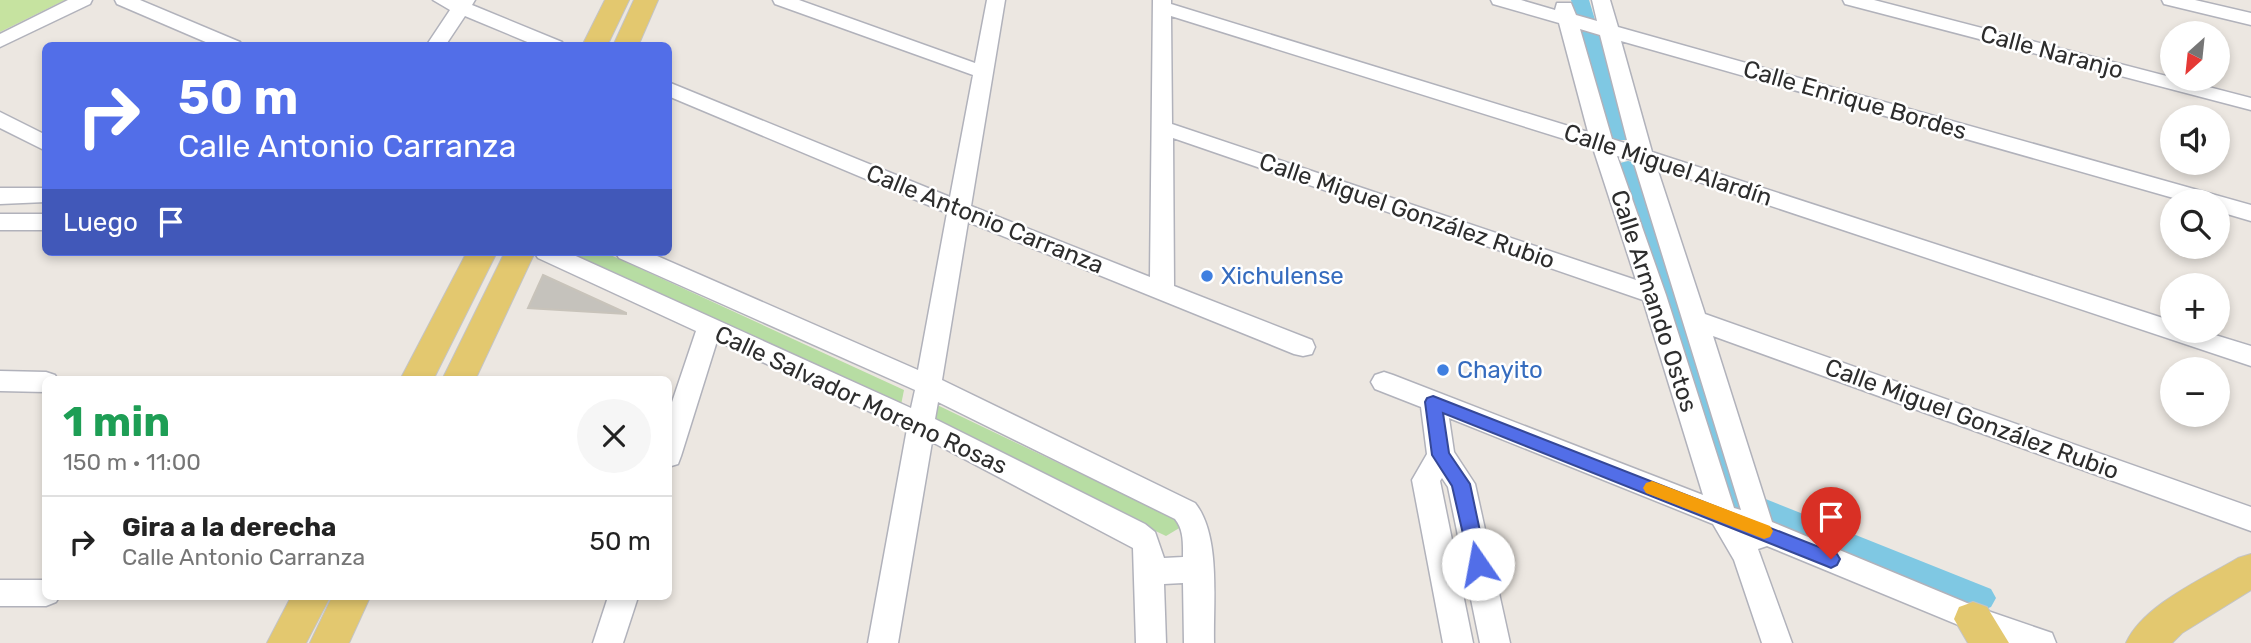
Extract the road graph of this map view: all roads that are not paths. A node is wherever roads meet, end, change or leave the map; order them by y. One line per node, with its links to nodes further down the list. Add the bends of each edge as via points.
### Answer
1 (83, 0): 17 (street)
2 (124, 0): 18 (street)
3 (442, 0): 13 (street)
4 (618, 0): 21 (main road)
5 (646, 0): 22 (main road)
6 (782, 0): 23 (street)
7 (996, 0): 23 (street)
8 (1500, 0): 14 (street, Calle Enrique Bordes)
9 (1601, 0): 16 (street, Calle Armando Ostos)
10 (1852, 0): 25 (street, Calle Naranjo)
11 (2171, 0): 15 (street)
12 (1162, 3): 27 (street); 29 (street, Calle Miguel Alardín)
13 (463, 4): 19 (street); 20 (street)
14 (1564, 9): 16 (street, Calle Enrique Bordes); 29 (street, Calle Armando Ostos)
15 (2251, 19)
16 (1608, 29): 30 (street, Calle Armando Ostos); 31 (street, Calle Enrique Bordes)
17 (0, 41)
18 (224, 42)
19 (438, 42)
20 (546, 42)
21 (596, 42)
22 (627, 42)
23 (983, 70): 35 (street)
24 (672, 91): 35 (street, Calle Antonio Carranza)
25 (2251, 104)
26 (0, 118): 28 (street)
27 (1161, 127): 43 (street); 44 (street, Calle Miguel González Rubio)
28 (42, 142)
29 (1602, 143): 30 (street, Calle Miguel Alardín); 44 (street, Calle Armando Ostos)
30 (1642, 156): 45 (street, Calle Armando Ostos); 46 (street, Calle Miguel Alardín)
31 (2168, 189)
32 (42, 195): 33 (street)
33 (0, 196)
34 (2230, 207): 36 (street)
35 (959, 209): 43 (street, Calle Antonio Carranza); 56 (street)
36 (2251, 213)
37 (0, 222): 38 (street)
38 (42, 222)
39 (480, 256): 51 (main road)
40 (518, 256): 52 (main road)
41 (555, 256): 47 (street, Calle Salvador Moreno Rosas)
42 (636, 256): 56 (street, Calle Salvador Moreno Rosas)
43 (1161, 290): 49 (street, Calle Antonio Carranza)
44 (1654, 295): 61 (street, Calle Armando Ostos)
45 (1693, 319): 62 (street, Calle Miguel González Rubio); 63 (street, Calle Armando Ostos)
46 (2160, 326)
47 (709, 328): 58 (street, Calle Salvador Moreno Rosas); 59 (street)
48 (2212, 343): 50 (street, Calle Miguel Alardín)
49 (1303, 347)
50 (2251, 356)
51 (418, 376)
52 (460, 376)
53 (0, 381): 54 (street)
54 (42, 382)
55 (1384, 382): 57 (street)
56 (928, 385): 58 (street); 65 (street, Calle Salvador Moreno Rosas, via 1185,511 1193,521)
57 (1433, 402): 60 (street); 61 (street)
58 (921, 424): 67 (street, Calle Salvador Moreno Rosas, via 1135,533 1149,553); 77 (street)
59 (672, 444)
60 (1440, 455): 80 (street, via 1426,480); 81 (street, via 1461,484)
61 (1723, 516): 63 (street); 64 (street, Calle Armando Ostos)
62 (2251, 519)
63 (1760, 530): 64 (street); 73 (street)
64 (1747, 556): 82 (street, Calle Armando Ostos)
65 (1197, 569): 67 (street); 79 (street, Calle Salvador Moreno Rosas)
66 (2251, 570): 84 (main road, via 2168,621)
67 (1150, 572): 78 (street, Calle Salvador Moreno Rosas)
68 (0, 593): 69 (street)
69 (42, 593)
70 (309, 600): 74 (main road)
71 (350, 600): 75 (main road)
72 (622, 600): 76 (street)
73 (1981, 631): 83 (street)
74 (286, 643)
75 (329, 643)
76 (608, 643)
77 (883, 643)
78 (1151, 643)
79 (1199, 643)
80 (1458, 643)
81 (1495, 643)
82 (1777, 643)
83 (2041, 643)
84 (2145, 643)

